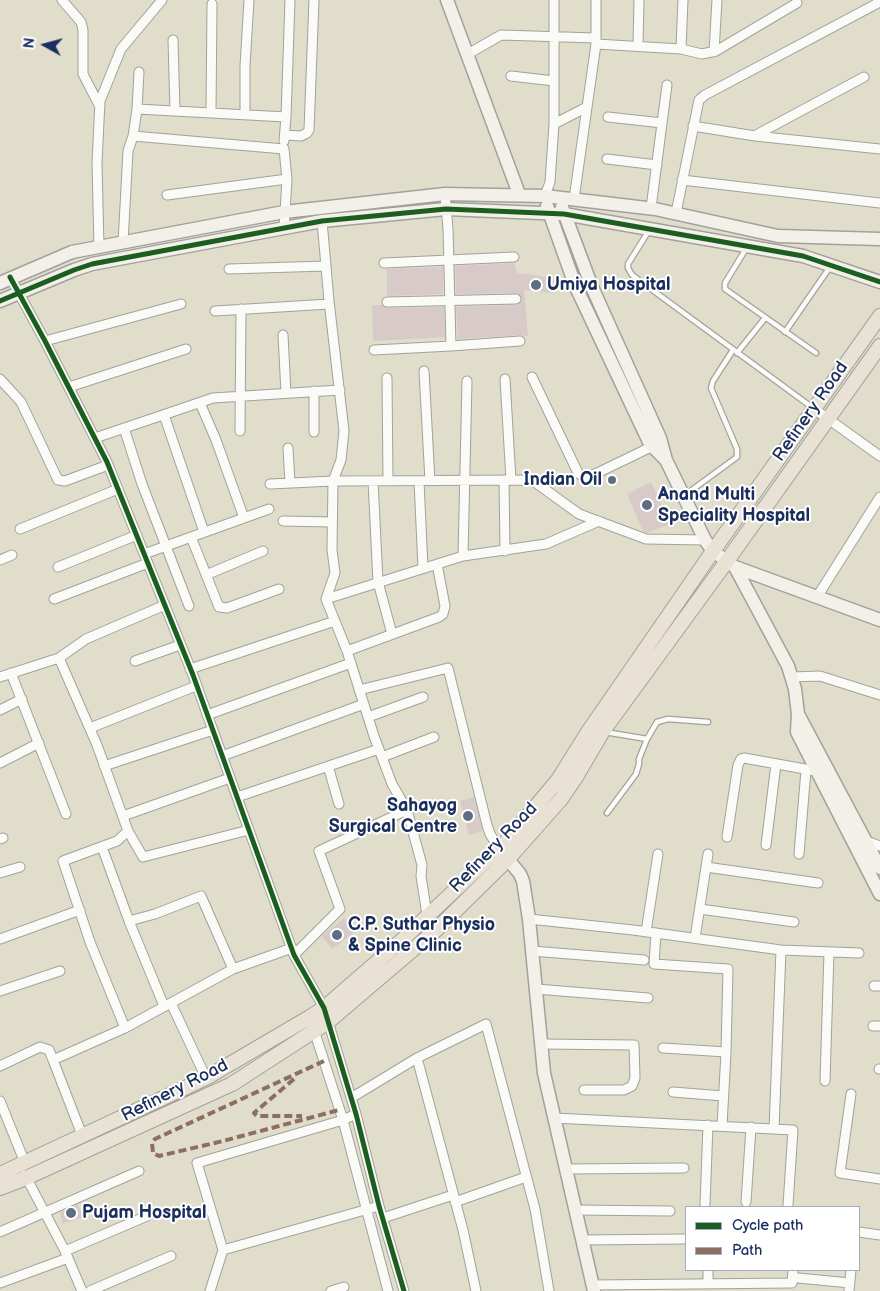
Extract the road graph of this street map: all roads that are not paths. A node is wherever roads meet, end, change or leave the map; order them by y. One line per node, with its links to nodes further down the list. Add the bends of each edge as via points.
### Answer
1 (62, 0): 27 (street, via 81,22 83,74)
2 (162, 0): 27 (street, via 121,49 102,94)
3 (249, 0): 32 (street, via 244,66)
4 (290, 0): 33 (street)
5 (314, 0): 38 (street, via 309,130 301,136)
6 (447, 0): 21 (street)
7 (554, 0): 15 (street)
8 (596, 0): 17 (street)
9 (639, 0): 18 (street)
10 (683, 0): 19 (street)
11 (717, 0): 20 (street)
12 (797, 2): 20 (street)
13 (880, 2): 37 (street, via 702,97 697,103)
14 (212, 4): 31 (street)
15 (554, 36): 17 (street); 21 (street, via 498,36); 25 (street)
16 (174, 40): 30 (street)
17 (596, 41): 18 (street); 28 (street)
18 (638, 46): 19 (street)
19 (681, 48): 20 (street, via 702,54)
20 (714, 52)
21 (468, 54): 49 (street)
22 (139, 72): 29 (street)
23 (511, 76): 25 (street)
24 (864, 77): 40 (street)
25 (554, 81): 36 (street)
26 (667, 85): 35 (street)
27 (100, 107): 68 (street, via 97,162)
28 (587, 107): 36 (street); 53 (street)
29 (136, 109): 30 (street); 39 (street)
30 (175, 111): 31 (street)
31 (211, 112): 32 (street)
32 (245, 114): 33 (street)
33 (286, 117): 38 (street)
34 (608, 117): 35 (street)
35 (662, 122): 44 (street)
36 (554, 124): 47 (street)
37 (693, 126): 40 (street); 46 (street)
38 (285, 135): 42 (street)
39 (133, 136): 42 (street); 66 (street, via 128,151)
40 (755, 136): 41 (street)
41 (880, 148)
42 (284, 149): 45 (street)
43 (607, 159): 44 (street)
44 (657, 165): 55 (street)
45 (287, 178): 50 (street); 57 (street)
46 (682, 180): 54 (street); 59 (street)
47 (550, 182): 51 (street); 52 (street)
48 (445, 194): 49 (street); 56 (street); 57 (street)
49 (519, 194): 51 (street)
50 (167, 195)
51 (545, 196): 52 (street); 58 (street)
52 (559, 197): 53 (street); 60 (street)
53 (574, 199): 55 (street)
54 (880, 203)
55 (651, 208): 59 (street)
56 (446, 209): 58 (street); 61 (street); 71 (street)
57 (284, 212): 62 (street); 64 (street)
58 (549, 212): 60 (street); 118 (street, via 575,285)
59 (676, 213): 65 (street, via 778,236)
60 (564, 214): 63 (street); 121 (street, via 592,287 660,438)
61 (322, 221): 62 (street); 73 (street)
62 (284, 228): 69 (street)
63 (650, 228): 67 (street); 97 (lane, via 628,264 629,272)
64 (153, 237): 66 (street); 69 (street)
65 (880, 239)
66 (123, 243): 68 (street)
67 (748, 246): 74 (street, via 803,256); 88 (lane, via 725,283 725,289)
68 (99, 247): 76 (street, via 72,252)
69 (156, 252): 78 (street, via 82,267)
70 (514, 257): 71 (street)
71 (449, 260): 72 (street); 82 (street)
72 (384, 263)
73 (326, 266): 75 (street); 84 (street)
74 (831, 266): 77 (street); 89 (lane)
75 (229, 269)
76 (5, 280): 78 (street)
77 (880, 282)
78 (18, 292): 80 (street); 91 (street)
79 (516, 299): 82 (street)
80 (0, 301)
81 (387, 302): 82 (street)
82 (450, 302): 93 (street)
83 (181, 304): 91 (street)
84 (329, 304): 85 (street); 106 (street)
85 (241, 309): 86 (street); 109 (street)
86 (214, 311)
87 (880, 316): 111 (main road, Refinery Road)
88 (765, 318): 89 (lane); 97 (lane)
89 (785, 332): 98 (lane)
90 (283, 335): 108 (street)
91 (45, 341): 105 (street)
92 (520, 341): 93 (street)
93 (451, 346): 96 (street)
94 (880, 346): 113 (main road, Refinery Road)
95 (186, 349): 105 (street)
96 (374, 350)
97 (735, 351): 111 (lane); 133 (lane, via 713,381 712,388 737,449 737,457)
98 (816, 353)
99 (424, 371): 128 (street)
100 (532, 377): 118 (street, via 582,476 591,476)
101 (387, 378): 126 (street)
102 (0, 379): 122 (street, via 21,402 58,480 65,481)
103 (505, 379): 123 (street)
104 (468, 381): 129 (street)
105 (69, 387): 117 (street)
106 (340, 390): 107 (street); 124 (street, via 344,431 341,460)
107 (314, 391): 108 (street); 116 (street)
108 (286, 393): 109 (street)
109 (240, 397): 110 (street, via 213,398); 115 (street)
110 (200, 403): 112 (street); 136 (street)
111 (814, 408): 113 (street); 145 (main road, Refinery Road)
112 (164, 415): 114 (street); 141 (street)
113 (827, 418): 120 (street); 153 (main road, Refinery Road)
114 (124, 428): 117 (street); 144 (street)
115 (240, 431)
116 (314, 432)
117 (95, 438): 122 (street)
118 (652, 447): 121 (street)
119 (288, 448): 130 (street)
120 (880, 456)
121 (666, 460): 133 (street)
122 (108, 465): 132 (street)
123 (508, 480): 129 (street); 138 (street, via 532,480 579,514); 147 (street)
124 (332, 481): 125 (street); 130 (street); 139 (street)
125 (373, 481): 126 (street); 157 (street)
126 (388, 481): 127 (street)
127 (419, 481): 128 (street); 155 (street)
128 (430, 481): 129 (street)
129 (466, 481): 149 (street)
130 (290, 483): 131 (street)
131 (270, 484)
132 (118, 489): 140 (street); 142 (street)
133 (684, 496): 145 (street)
134 (880, 497): 159 (street)
135 (268, 509): 136 (street)
136 (244, 518): 141 (street)
137 (283, 521): 139 (street)
138 (599, 521): 145 (street, via 646,539); 147 (street, via 546,544)
139 (332, 522): 161 (street, via 335,573)
140 (20, 529)
141 (204, 532): 143 (street)
142 (137, 536): 150 (street); 154 (street)
143 (191, 537): 144 (street); 156 (street)
144 (167, 545): 150 (street); 163 (street)
145 (709, 546): 153 (street); 212 (main road, Refinery Road, via 558,780)
146 (263, 551): 156 (street)
147 (505, 551): 149 (street)
148 (12, 555): 151 (street)
149 (463, 556): 152 (street)
150 (146, 558): 160 (street); 162 (street)
151 (0, 560)
152 (437, 564): 155 (street); 166 (street, via 445,606 443,614)
153 (731, 564): 159 (street); 174 (street); 189 (main road, Refinery Road)
154 (58, 567)
155 (423, 568): 157 (street)
156 (206, 575): 158 (street, via 217,604 223,608)
157 (378, 582): 161 (street); 166 (street)
158 (279, 589)
159 (818, 597): 164 (street)
160 (54, 599)
161 (326, 599): 165 (street)
162 (165, 605): 167 (street); 169 (street, via 86,639)
163 (189, 606)
164 (880, 620)
165 (335, 621): 168 (street); 172 (street)
166 (392, 634): 168 (street)
167 (180, 644): 170 (street); 172 (street)
168 (347, 651): 171 (street)
169 (59, 658): 173 (street); 187 (street)
170 (134, 661)
171 (351, 663): 177 (street); 184 (street)
172 (190, 669): 176 (street)
173 (11, 673): 175 (street); 180 (street)
174 (792, 676): 178 (street, via 820,676); 183 (street)
175 (0, 677)
176 (196, 686): 184 (street); 187 (street)
177 (359, 690): 181 (street); 212 (street, via 448,668 487,825)
178 (880, 695)
179 (422, 697): 185 (street)
180 (22, 699): 182 (street); 192 (street)
181 (364, 704): 185 (street); 194 (street)
182 (0, 710)
183 (798, 714): 199 (street, via 796,732); 213 (street)
184 (207, 715): 188 (street)
185 (368, 717): 193 (street)
186 (708, 722): 191 (lane, via 683,719 657,722)
187 (90, 728): 197 (street)
188 (213, 730): 194 (street); 197 (street)
189 (603, 731): 191 (lane); 217 (main road, Refinery Road, via 561,799)
190 (434, 737): 193 (street)
191 (647, 739): 204 (lane, via 636,774)
192 (39, 743): 195 (street); 205 (street)
193 (380, 753): 198 (street); 203 (street)
194 (222, 756): 200 (street)
195 (0, 763)
196 (776, 764): 199 (street); 209 (street, via 744,758 739,762); 211 (street)
197 (104, 766): 206 (street)
198 (328, 766): 201 (street); 202 (street)
199 (811, 770): 213 (street); 216 (street)
200 (230, 778): 201 (street); 206 (street)
201 (237, 796): 208 (street)
202 (339, 804)
203 (407, 810): 226 (street, via 422,865); 236 (street, via 319,851 340,909)
204 (607, 813)
205 (66, 814)
206 (123, 816): 207 (street)
207 (128, 830): 208 (street, via 143,857); 210 (street, via 117,841)
208 (249, 830): 236 (street)
209 (727, 837)
210 (102, 846): 225 (street, via 63,860); 228 (street)
211 (766, 846)
212 (499, 848): 217 (street); 226 (main road, Refinery Road)
213 (871, 852): 220 (street); 223 (street)
214 (658, 854): 231 (street)
215 (708, 854): 219 (street)
216 (799, 854)
217 (508, 859): 227 (street, via 520,874); 230 (main road, Refinery Road)
218 (20, 867): 221 (street)
219 (706, 868): 222 (street); 224 (street)
220 (880, 868)
221 (0, 873)
222 (818, 883)
223 (880, 894)
224 (700, 908): 229 (street); 233 (street)
225 (80, 910): 234 (street); 250 (street)
226 (427, 915): 230 (street); 247 (main road, Refinery Road)
227 (529, 919): 231 (street); 237 (street)
228 (129, 921): 241 (street, via 201,896); 246 (street)
229 (794, 922)
230 (436, 930): 249 (main road, Refinery Road)
231 (646, 932): 232 (street)
232 (656, 933): 233 (street); 254 (street, via 654,964 728,969)
233 (696, 938): 235 (street)
234 (0, 939)
235 (781, 950): 238 (street); 272 (street)
236 (293, 951): 241 (street); 247 (street)
237 (532, 951): 240 (street); 243 (street)
238 (829, 952): 239 (street); 259 (street)
239 (858, 953)
240 (644, 960)
241 (233, 969): 246 (street)
242 (60, 971): 244 (street)
243 (536, 989): 245 (street); 252 (street)
244 (0, 991)
245 (648, 998)
246 (167, 1005): 250 (street); 258 (street)
247 (324, 1008): 248 (main road, Refinery Road); 249 (street)
248 (310, 1017): 251 (street); 258 (main road, Refinery Road)
249 (328, 1022): 251 (main road, Refinery Road); 264 (street)
250 (125, 1028): 256 (street)
251 (315, 1031): 268 (street); 275 (main road, Refinery Road, via 220,1090)
252 (541, 1044): 260 (street, via 634,1045 635,1078 632,1086 624,1090); 267 (street)
253 (663, 1048): 254 (street)
254 (726, 1052): 263 (street)
255 (417, 1058): 264 (street); 279 (street, via 486,1024); 282 (street)
256 (53, 1060): 257 (street, via 48,1050 40,1047); 273 (street)
257 (0, 1066)
258 (206, 1078): 273 (main road, Refinery Road)
259 (826, 1081)
260 (584, 1090)
261 (673, 1092): 263 (street)
262 (851, 1094): 280 (street, via 840,1173)
263 (724, 1096): 270 (street)
264 (351, 1098): 266 (street)
265 (0, 1101): 275 (street)
266 (356, 1114): 268 (street); 286 (street)
267 (554, 1118): 269 (street); 276 (street)
268 (343, 1120): 287 (street); 298 (street, via 197,1163)
269 (708, 1126): 270 (street); 284 (street)
270 (722, 1126): 271 (street)
271 (751, 1127): 272 (street); 283 (street)
272 (774, 1129): 285 (street, via 793,1130)
273 (82, 1135): 275 (main road, Refinery Road)
274 (684, 1168): 276 (street)
275 (24, 1169): 278 (main road, Refinery Road); 281 (main road, Refinery Road); 290 (street)
276 (566, 1169): 288 (street)
277 (139, 1171): 290 (street)
278 (0, 1174)
279 (526, 1177): 282 (street); 316 (street)
280 (880, 1179)
281 (0, 1188)
282 (454, 1199): 292 (street); 315 (street)
283 (746, 1202)
284 (705, 1204)
285 (788, 1205)
286 (379, 1206): 287 (street); 292 (street)
287 (366, 1210): 298 (street); 313 (street)
288 (576, 1210): 289 (street); 297 (street)
289 (670, 1211)
290 (44, 1212): 293 (street); 299 (street)
291 (147, 1216): 299 (street)
292 (383, 1218): 314 (street)
293 (0, 1232)
294 (860, 1232): 295 (street)
295 (880, 1235)
296 (685, 1239): 297 (street)
297 (582, 1240): 308 (street)
298 (223, 1250): 311 (street)
299 (67, 1254): 304 (street); 309 (street)
300 (171, 1256): 310 (street)
301 (708, 1271): 305 (street)
302 (851, 1271): 307 (street)
303 (795, 1274): 305 (street, via 792,1283); 307 (street)
304 (0, 1283)
305 (708, 1284): 308 (street)
306 (344, 1287): 312 (street)
307 (849, 1287)
308 (594, 1288)
309 (82, 1291)
310 (90, 1291)
311 (210, 1291)
312 (331, 1291)
313 (388, 1291)
314 (404, 1291)
315 (476, 1291)
316 (549, 1291)

